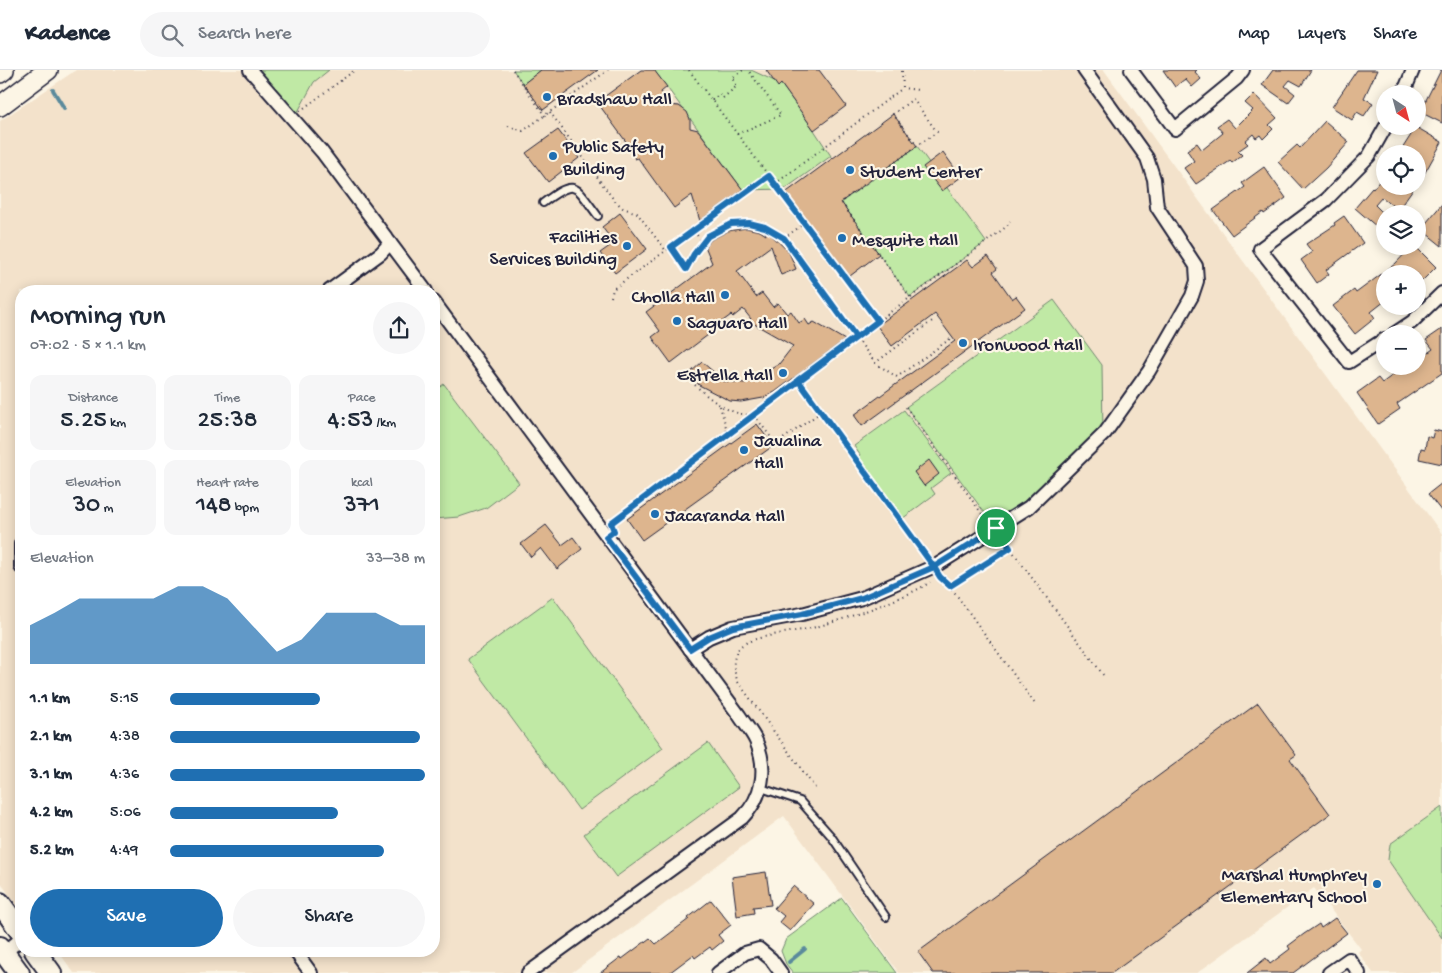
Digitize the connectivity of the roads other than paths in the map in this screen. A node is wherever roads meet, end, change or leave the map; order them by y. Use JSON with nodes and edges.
{"nodes":[{"id":1,"x":4,"y":70,"type":"edge"},
{"id":2,"x":48,"y":70,"type":"edge"},
{"id":3,"x":250,"y":70,"type":"edge"},
{"id":4,"x":1084,"y":70,"type":"edge"},
{"id":5,"x":1131,"y":70,"type":"edge"},
{"id":6,"x":1243,"y":70,"type":"edge"},
{"id":7,"x":1413,"y":70,"type":"edge"},
{"id":8,"x":0,"y":73,"type":"edge"},
{"id":9,"x":1407,"y":85,"type":"edge"},
{"id":10,"x":0,"y":106,"type":"edge"},
{"id":11,"x":1381,"y":135,"type":"edge"},
{"id":12,"x":543,"y":203,"type":"dead end"},
{"id":13,"x":598,"y":216,"type":"dead end"},
{"id":14,"x":390,"y":243,"type":"junction"},
{"id":15,"x":337,"y":285,"type":"edge"},
{"id":16,"x":422,"y":285,"type":"edge"},
{"id":17,"x":1442,"y":293,"type":"edge"},
{"id":18,"x":440,"y":310,"type":"edge"},
{"id":19,"x":1408,"y":325,"type":"edge"},
{"id":20,"x":1376,"y":345,"type":"edge"},
{"id":21,"x":690,"y":649,"type":"junction"},
{"id":22,"x":761,"y":788,"type":"junction"},
{"id":23,"x":0,"y":903,"type":"edge"},
{"id":24,"x":886,"y":917,"type":"dead end"},
{"id":25,"x":15,"y":924,"type":"edge"},
{"id":26,"x":15,"y":943,"type":"edge"},
{"id":27,"x":1,"y":952,"type":"edge"},
{"id":28,"x":40,"y":957,"type":"edge"},
{"id":29,"x":299,"y":957,"type":"edge"},
{"id":30,"x":19,"y":973,"type":"edge"},
{"id":31,"x":51,"y":973,"type":"edge"},
{"id":32,"x":311,"y":973,"type":"edge"},
{"id":33,"x":528,"y":973,"type":"edge"},
{"id":34,"x":718,"y":973,"type":"edge"},
{"id":35,"x":781,"y":973,"type":"edge"},
{"id":36,"x":1329,"y":973,"type":"edge"},
{"id":37,"x":1360,"y":973,"type":"edge"}],
"edges":[{"from":1,"to":8,"type":"main road"},
{"from":2,"to":10,"type":"main road"},
{"from":3,"to":14,"type":"street"},
{"from":4,"to":21,"type":"street"},
{"from":5,"to":6,"type":"street"},
{"from":7,"to":9,"type":"street"},
{"from":11,"to":20,"type":"street"},
{"from":12,"to":13,"type":"lane"},
{"from":14,"to":15,"type":"street"},
{"from":14,"to":16,"type":"street"},
{"from":17,"to":19,"type":"street"},
{"from":18,"to":21,"type":"street"},
{"from":21,"to":22,"type":"street"},
{"from":22,"to":24,"type":"lane"},
{"from":22,"to":33,"type":"street"},
{"from":23,"to":25,"type":"main road"},
{"from":26,"to":27,"type":"street"},
{"from":27,"to":30,"type":"main road"},
{"from":28,"to":31,"type":"main road"},
{"from":29,"to":32,"type":"street"},
{"from":34,"to":35,"type":"street"},
{"from":36,"to":37,"type":"street"}]}
